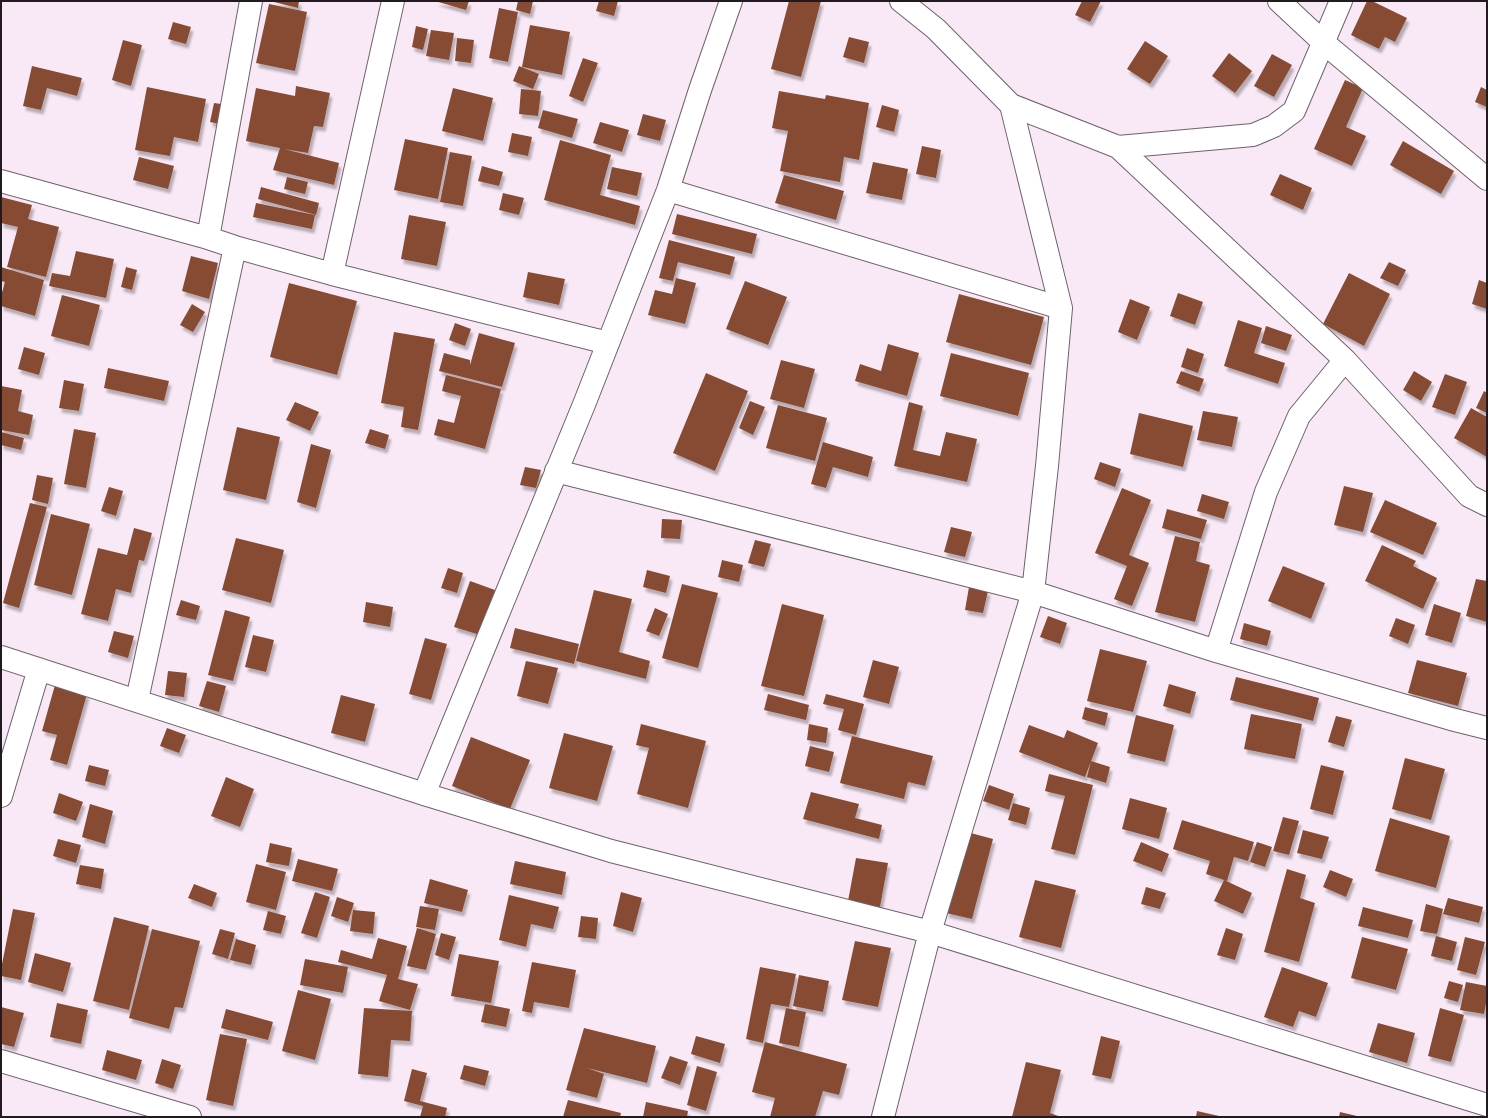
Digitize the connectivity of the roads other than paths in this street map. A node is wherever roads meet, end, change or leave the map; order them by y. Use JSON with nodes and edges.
{"nodes":[{"id":1,"x":251,"y":1,"type":"edge"},
{"id":2,"x":393,"y":1,"type":"edge"},
{"id":3,"x":731,"y":1,"type":"edge"},
{"id":4,"x":901,"y":1,"type":"edge"},
{"id":5,"x":1279,"y":1,"type":"edge"},
{"id":6,"x":1341,"y":1,"type":"edge"},
{"id":7,"x":1324,"y":43,"type":"junction"},
{"id":8,"x":1011,"y":105,"type":"junction"},
{"id":9,"x":1118,"y":147,"type":"junction"},
{"id":10,"x":1487,"y":179,"type":"edge"},
{"id":11,"x":1,"y":181,"type":"edge"},
{"id":12,"x":668,"y":190,"type":"junction"},
{"id":13,"x":208,"y":238,"type":"junction"},
{"id":14,"x":236,"y":247,"type":"junction"},
{"id":15,"x":332,"y":274,"type":"junction"},
{"id":16,"x":1061,"y":308,"type":"junction"},
{"id":17,"x":608,"y":343,"type":"junction"},
{"id":18,"x":1345,"y":360,"type":"junction"},
{"id":19,"x":556,"y":472,"type":"junction"},
{"id":20,"x":1487,"y":505,"type":"edge"},
{"id":21,"x":1033,"y":592,"type":"junction"},
{"id":22,"x":1216,"y":651,"type":"junction"},
{"id":23,"x":1,"y":657,"type":"edge"},
{"id":24,"x":39,"y":669,"type":"junction"},
{"id":25,"x":138,"y":700,"type":"junction"},
{"id":26,"x":1487,"y":728,"type":"edge"},
{"id":27,"x":424,"y":794,"type":"junction"},
{"id":28,"x":1,"y":796,"type":"edge"},
{"id":29,"x":930,"y":932,"type":"junction"},
{"id":30,"x":1,"y":1062,"type":"edge"},
{"id":31,"x":1487,"y":1105,"type":"edge"},
{"id":32,"x":190,"y":1117,"type":"edge"},
{"id":33,"x":883,"y":1117,"type":"edge"}],
"edges":[{"from":1,"to":13,"type":"street"},
{"from":2,"to":15,"type":"street"},
{"from":3,"to":12,"type":"street"},
{"from":4,"to":8,"type":"street"},
{"from":5,"to":7,"type":"street"},
{"from":6,"to":7,"type":"street"},
{"from":7,"to":9,"type":"street"},
{"from":7,"to":10,"type":"street"},
{"from":8,"to":9,"type":"street"},
{"from":8,"to":16,"type":"street"},
{"from":9,"to":18,"type":"street"},
{"from":11,"to":13,"type":"street"},
{"from":12,"to":16,"type":"street"},
{"from":12,"to":17,"type":"street"},
{"from":13,"to":14,"type":"street"},
{"from":14,"to":15,"type":"street"},
{"from":14,"to":25,"type":"street"},
{"from":15,"to":17,"type":"street"},
{"from":16,"to":21,"type":"street"},
{"from":17,"to":19,"type":"street"},
{"from":18,"to":20,"type":"street"},
{"from":18,"to":22,"type":"street"},
{"from":19,"to":21,"type":"street"},
{"from":19,"to":27,"type":"street"},
{"from":21,"to":22,"type":"street"},
{"from":21,"to":29,"type":"street"},
{"from":22,"to":26,"type":"street"},
{"from":23,"to":24,"type":"street"},
{"from":24,"to":25,"type":"street"},
{"from":24,"to":28,"type":"street"},
{"from":25,"to":27,"type":"street"},
{"from":27,"to":29,"type":"street"},
{"from":29,"to":31,"type":"street"},
{"from":29,"to":33,"type":"street"},
{"from":30,"to":32,"type":"street"}]}
